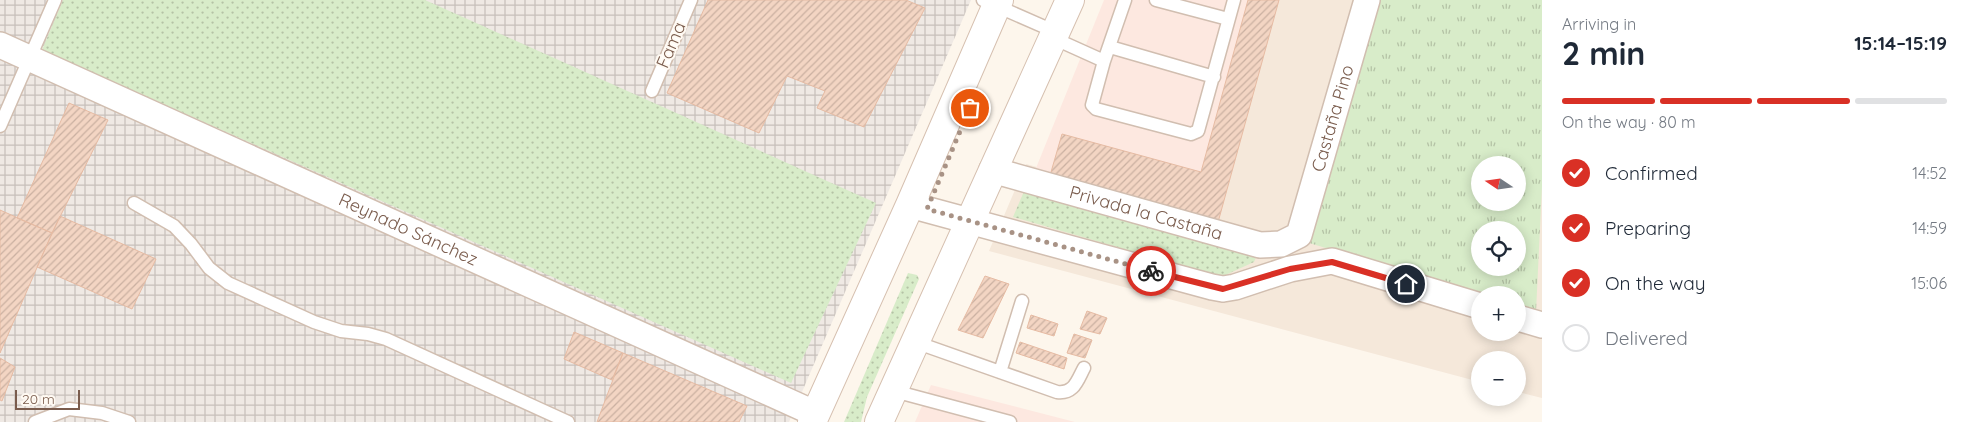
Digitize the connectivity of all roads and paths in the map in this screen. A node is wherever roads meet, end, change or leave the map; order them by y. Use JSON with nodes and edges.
{"nodes":[{"id":1,"x":55,"y":0,"type":"edge"},
{"id":2,"x":691,"y":0,"type":"edge"},
{"id":3,"x":1070,"y":0,"type":"edge"},
{"id":4,"x":1125,"y":0,"type":"edge"},
{"id":5,"x":1156,"y":0,"type":"edge"},
{"id":6,"x":1234,"y":0,"type":"edge"},
{"id":7,"x":1367,"y":0,"type":"edge"},
{"id":8,"x":993,"y":2,"type":"edge"},
{"id":9,"x":1228,"y":19,"type":"junction"},
{"id":10,"x":1054,"y":35,"type":"junction"},
{"id":11,"x":0,"y":45,"type":"edge"},
{"id":12,"x":1110,"y":47,"type":"junction"},
{"id":13,"x":30,"y":59,"type":"junction"},
{"id":14,"x":1104,"y":61,"type":"junction"},
{"id":15,"x":1214,"y":77,"type":"junction"},
{"id":16,"x":652,"y":91,"type":"dead end"},
{"id":17,"x":0,"y":126,"type":"edge"},
{"id":18,"x":992,"y":170,"type":"junction"},
{"id":19,"x":134,"y":203,"type":"dead end"},
{"id":20,"x":918,"y":207,"type":"junction"},
{"id":21,"x":961,"y":218,"type":"junction"},
{"id":22,"x":1299,"y":235,"type":"joint"},
{"id":23,"x":1022,"y":301,"type":"dead end"},
{"id":24,"x":1471,"y":303,"type":"edge"},
{"id":25,"x":1526,"y":320,"type":"edge"},
{"id":26,"x":1542,"y":325,"type":"edge"},
{"id":27,"x":915,"y":342,"type":"junction"},
{"id":28,"x":1084,"y":368,"type":"dead end"},
{"id":29,"x":1000,"y":372,"type":"junction"},
{"id":30,"x":894,"y":391,"type":"junction"},
{"id":31,"x":814,"y":418,"type":"edge"},
{"id":32,"x":35,"y":422,"type":"edge"},
{"id":33,"x":129,"y":422,"type":"edge"},
{"id":34,"x":568,"y":422,"type":"edge"},
{"id":35,"x":879,"y":422,"type":"edge"},
{"id":36,"x":1010,"y":422,"type":"edge"}],
"edges":[{"from":1,"to":13,"type":"lane"},
{"from":2,"to":16,"type":"lane","name":"Fama"},
{"from":3,"to":10,"type":"main road"},
{"from":4,"to":12,"type":"lane"},
{"from":5,"to":9,"type":"lane"},
{"from":6,"to":9,"type":"lane"},
{"from":7,"to":22,"type":"street","name":"Castaña Pino"},
{"from":8,"to":10,"type":"lane"},
{"from":8,"to":20,"type":"main road"},
{"from":9,"to":15,"type":"lane"},
{"from":10,"to":14,"type":"lane"},
{"from":10,"to":18,"type":"main road"},
{"from":11,"to":13,"type":"street","name":"Reynado Sánchez"},
{"from":12,"to":14,"type":"lane"},
{"from":12,"to":15,"type":"lane"},
{"from":13,"to":17,"type":"lane"},
{"from":13,"to":31,"type":"street","name":"Reynado Sánchez"},
{"from":14,"to":15,"type":"lane"},
{"from":18,"to":21,"type":"main road"},
{"from":18,"to":22,"type":"street","name":"Privada la Castaña"},
{"from":19,"to":34,"type":"lane"},
{"from":20,"to":21,"type":"street"},
{"from":20,"to":31,"type":"main road"},
{"from":21,"to":24,"type":"street"},
{"from":21,"to":27,"type":"main road"},
{"from":21,"to":30,"type":"main road"},
{"from":23,"to":29,"type":"lane"},
{"from":25,"to":26,"type":"street"},
{"from":27,"to":29,"type":"lane"},
{"from":27,"to":30,"type":"main road"},
{"from":28,"to":29,"type":"lane"},
{"from":30,"to":35,"type":"main road"},
{"from":30,"to":36,"type":"lane"},
{"from":32,"to":33,"type":"lane"}]}
